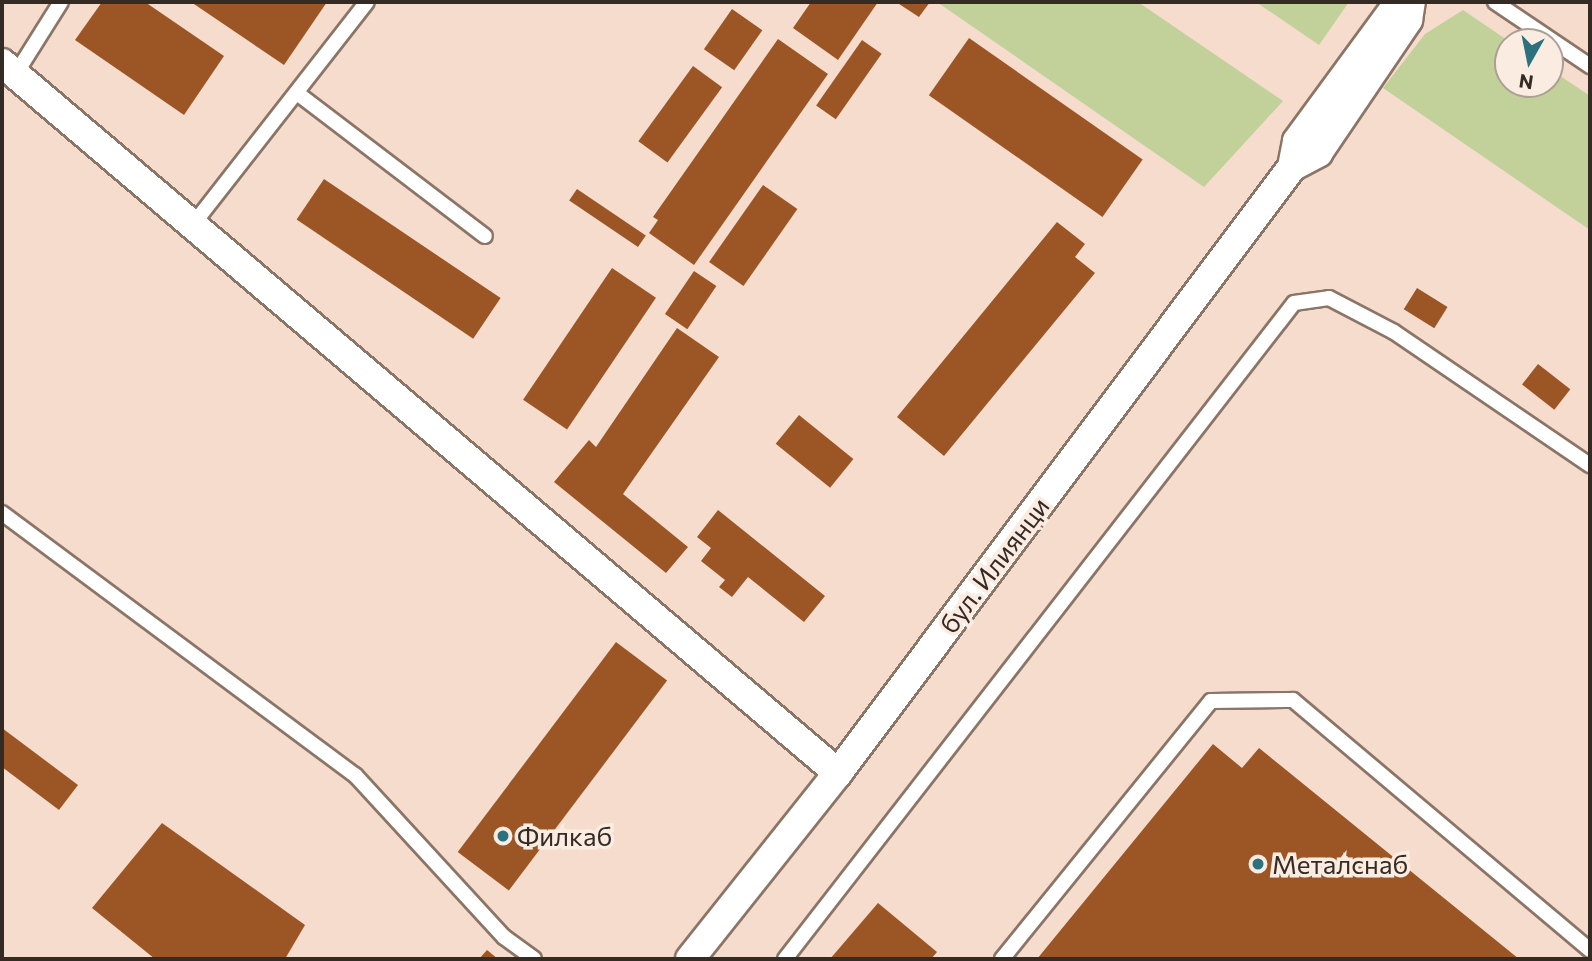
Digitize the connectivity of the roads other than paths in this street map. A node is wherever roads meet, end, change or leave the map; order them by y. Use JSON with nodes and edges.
{"nodes":[{"id":1,"x":61,"y":2,"type":"edge"},
{"id":2,"x":367,"y":2,"type":"edge"},
{"id":3,"x":1399,"y":2,"type":"edge"},
{"id":4,"x":1411,"y":2,"type":"edge"},
{"id":5,"x":1495,"y":2,"type":"edge"},
{"id":6,"x":1590,"y":66,"type":"edge"},
{"id":7,"x":8,"y":69,"type":"edge"},
{"id":8,"x":297,"y":93,"type":"junction"},
{"id":9,"x":1292,"y":167,"type":"junction"},
{"id":10,"x":195,"y":222,"type":"junction"},
{"id":11,"x":485,"y":236,"type":"dead end"},
{"id":12,"x":1590,"y":465,"type":"edge"},
{"id":13,"x":2,"y":513,"type":"edge"},
{"id":14,"x":838,"y":773,"type":"junction"},
{"id":15,"x":1590,"y":950,"type":"edge"},
{"id":16,"x":534,"y":959,"type":"edge"},
{"id":17,"x":690,"y":959,"type":"edge"},
{"id":18,"x":785,"y":959,"type":"edge"},
{"id":19,"x":1002,"y":959,"type":"edge"}],
"edges":[{"from":1,"to":7,"type":"lane"},
{"from":2,"to":8,"type":"lane"},
{"from":3,"to":9,"type":"street","name":"бул. Илиянци"},
{"from":4,"to":9,"type":"street","name":"бул. Илиянци"},
{"from":5,"to":6,"type":"lane"},
{"from":7,"to":10,"type":"street"},
{"from":8,"to":10,"type":"lane"},
{"from":8,"to":11,"type":"lane"},
{"from":9,"to":14,"type":"street","name":"бул. Илиянци"},
{"from":10,"to":14,"type":"street"},
{"from":12,"to":18,"type":"lane"},
{"from":13,"to":16,"type":"lane"},
{"from":14,"to":17,"type":"street","name":"бул. Илиянци"},
{"from":15,"to":19,"type":"lane"}]}
